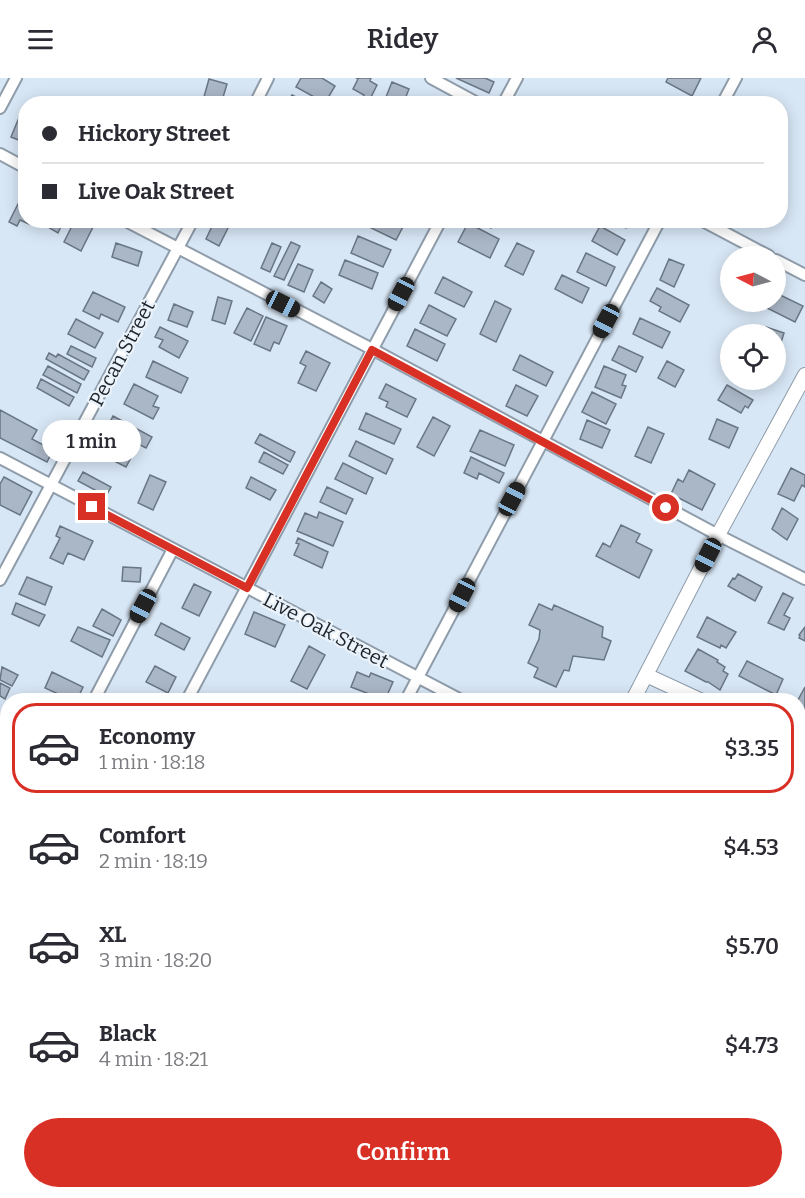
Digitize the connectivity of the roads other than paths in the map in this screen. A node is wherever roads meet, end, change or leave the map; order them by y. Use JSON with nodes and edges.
{"nodes":[{"id":1,"x":16,"y":78,"type":"edge"},
{"id":2,"x":268,"y":78,"type":"edge"},
{"id":3,"x":430,"y":78,"type":"edge"},
{"id":4,"x":517,"y":78,"type":"edge"},
{"id":5,"x":736,"y":78,"type":"edge"},
{"id":6,"x":259,"y":96,"type":"edge"},
{"id":7,"x":464,"y":96,"type":"edge"},
{"id":8,"x":507,"y":96,"type":"edge"},
{"id":9,"x":726,"y":96,"type":"edge"},
{"id":10,"x":0,"y":108,"type":"edge"},
{"id":11,"x":0,"y":154,"type":"edge"},
{"id":12,"x":18,"y":164,"type":"edge"},
{"id":13,"x":139,"y":228,"type":"edge"},
{"id":14,"x":189,"y":228,"type":"edge"},
{"id":15,"x":437,"y":228,"type":"edge"},
{"id":16,"x":656,"y":228,"type":"edge"},
{"id":17,"x":716,"y":228,"type":"edge"},
{"id":18,"x":751,"y":246,"type":"edge"},
{"id":19,"x":178,"y":249,"type":"junction"},
{"id":20,"x":786,"y":265,"type":"edge"},
{"id":21,"x":805,"y":275,"type":"edge"},
{"id":22,"x":372,"y":350,"type":"junction"},
{"id":23,"x":805,"y":375,"type":"edge"},
{"id":24,"x":542,"y":441,"type":"junction"},
{"id":25,"x":0,"y":458,"type":"edge"},
{"id":26,"x":51,"y":485,"type":"junction"},
{"id":27,"x":718,"y":535,"type":"junction"},
{"id":28,"x":173,"y":549,"type":"junction"},
{"id":29,"x":805,"y":579,"type":"edge"},
{"id":30,"x":0,"y":580,"type":"edge"},
{"id":31,"x":247,"y":588,"type":"junction"},
{"id":32,"x":646,"y":675,"type":"junction"},
{"id":33,"x":419,"y":678,"type":"junction"},
{"id":34,"x":97,"y":693,"type":"edge"},
{"id":35,"x":191,"y":693,"type":"edge"},
{"id":36,"x":410,"y":693,"type":"edge"},
{"id":37,"x":448,"y":693,"type":"edge"},
{"id":38,"x":637,"y":693,"type":"edge"},
{"id":39,"x":685,"y":693,"type":"edge"}],
"edges":[{"from":1,"to":10,"type":"street"},
{"from":2,"to":6,"type":"street"},
{"from":3,"to":7,"type":"street"},
{"from":4,"to":8,"type":"street"},
{"from":5,"to":9,"type":"street"},
{"from":11,"to":12,"type":"street"},
{"from":13,"to":19,"type":"street"},
{"from":14,"to":19,"type":"street","name":"Pecan Street"},
{"from":15,"to":22,"type":"street"},
{"from":16,"to":24,"type":"street"},
{"from":17,"to":18,"type":"street"},
{"from":19,"to":22,"type":"street"},
{"from":19,"to":26,"type":"street","name":"Pecan Street"},
{"from":20,"to":21,"type":"street"},
{"from":22,"to":24,"type":"street"},
{"from":22,"to":31,"type":"street"},
{"from":23,"to":27,"type":"main road"},
{"from":24,"to":27,"type":"street"},
{"from":24,"to":33,"type":"street"},
{"from":25,"to":26,"type":"street","name":"Live Oak Street"},
{"from":26,"to":28,"type":"street","name":"Live Oak Street"},
{"from":26,"to":30,"type":"street","name":"Pecan Street"},
{"from":27,"to":29,"type":"street"},
{"from":27,"to":32,"type":"main road"},
{"from":28,"to":31,"type":"street","name":"Live Oak Street"},
{"from":28,"to":34,"type":"street"},
{"from":31,"to":33,"type":"street","name":"Live Oak Street"},
{"from":31,"to":35,"type":"street"},
{"from":32,"to":38,"type":"main road"},
{"from":32,"to":39,"type":"main road"},
{"from":33,"to":36,"type":"street"},
{"from":33,"to":37,"type":"street","name":"Live Oak Street"}]}
